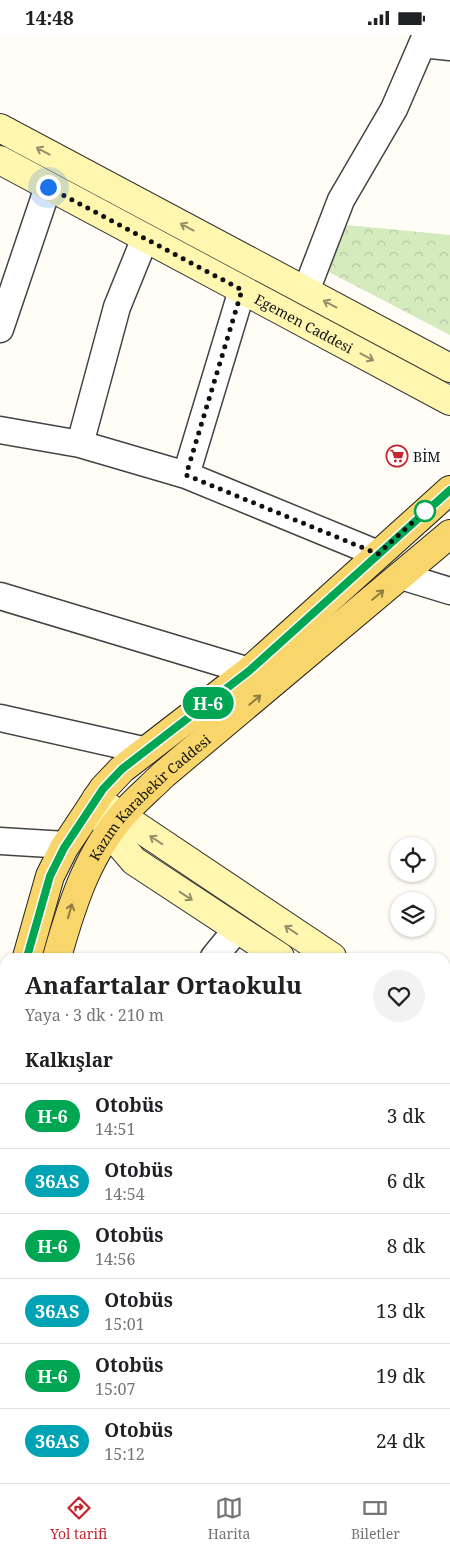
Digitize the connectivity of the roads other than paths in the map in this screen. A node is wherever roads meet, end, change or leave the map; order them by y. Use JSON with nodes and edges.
{"nodes":[{"id":1,"x":424,"y":39,"type":"edge"},
{"id":2,"x":450,"y":47,"type":"edge"},
{"id":3,"x":0,"y":128,"type":"edge"},
{"id":4,"x":0,"y":160,"type":"edge"},
{"id":5,"x":48,"y":187,"type":"junction"},
{"id":6,"x":145,"y":238,"type":"junction"},
{"id":7,"x":242,"y":290,"type":"junction"},
{"id":8,"x":306,"y":291,"type":"junction"},
{"id":9,"x":0,"y":329,"type":"edge"},
{"id":10,"x":450,"y":368,"type":"edge"},
{"id":11,"x":450,"y":401,"type":"edge"},
{"id":12,"x":0,"y":430,"type":"edge"},
{"id":13,"x":80,"y":445,"type":"junction"},
{"id":14,"x":186,"y":475,"type":"junction"},
{"id":15,"x":450,"y":490,"type":"edge"},
{"id":16,"x":450,"y":534,"type":"edge"},
{"id":17,"x":378,"y":554,"type":"junction"},
{"id":18,"x":401,"y":576,"type":"junction"},
{"id":19,"x":450,"y":591,"type":"edge"},
{"id":20,"x":0,"y":596,"type":"edge"},
{"id":21,"x":249,"y":671,"type":"junction"},
{"id":22,"x":0,"y":718,"type":"edge"},
{"id":23,"x":147,"y":751,"type":"junction"},
{"id":24,"x":96,"y":799,"type":"junction"},
{"id":25,"x":116,"y":825,"type":"junction"},
{"id":26,"x":0,"y":841,"type":"edge"},
{"id":27,"x":66,"y":845,"type":"junction"},
{"id":28,"x":237,"y":929,"type":"junction"},
{"id":29,"x":28,"y":953,"type":"edge"},
{"id":30,"x":58,"y":953,"type":"edge"},
{"id":31,"x":217,"y":953,"type":"edge"},
{"id":32,"x":274,"y":953,"type":"edge"},
{"id":33,"x":325,"y":953,"type":"edge"}],
"edges":[{"from":1,"to":2,"type":"street"},
{"from":1,"to":8,"type":"street"},
{"from":8,"to":3,"type":"street","one_way":true},
{"from":4,"to":5,"type":"street","name":"Egemen Caddesi"},
{"from":5,"to":6,"type":"street","name":"Egemen Caddesi"},
{"from":5,"to":9,"type":"street"},
{"from":6,"to":7,"type":"street","name":"Egemen Caddesi"},
{"from":6,"to":13,"type":"street"},
{"from":7,"to":11,"type":"street","name":"Egemen Caddesi","one_way":true},
{"from":7,"to":14,"type":"street"},
{"from":10,"to":8,"type":"street","one_way":true},
{"from":12,"to":13,"type":"street"},
{"from":13,"to":14,"type":"street"},
{"from":14,"to":17,"type":"street"},
{"from":15,"to":17,"type":"main road"},
{"from":16,"to":18,"type":"main road","name":"Kazım Karabekir Caddesi"},
{"from":17,"to":21,"type":"main road"},
{"from":18,"to":19,"type":"street"},
{"from":25,"to":18,"type":"main road","name":"Kazım Karabekir Caddesi","one_way":true},
{"from":20,"to":21,"type":"street"},
{"from":21,"to":23,"type":"main road"},
{"from":22,"to":23,"type":"street"},
{"from":23,"to":24,"type":"main road"},
{"from":24,"to":25,"type":"street"},
{"from":24,"to":27,"type":"main road"},
{"from":25,"to":28,"type":"street","one_way":true},
{"from":30,"to":25,"type":"main road","name":"Kazım Karabekir Caddesi","one_way":true},
{"from":33,"to":25,"type":"street","one_way":true},
{"from":26,"to":27,"type":"street"},
{"from":27,"to":29,"type":"main road"},
{"from":28,"to":31,"type":"street"},
{"from":28,"to":32,"type":"street"}]}
